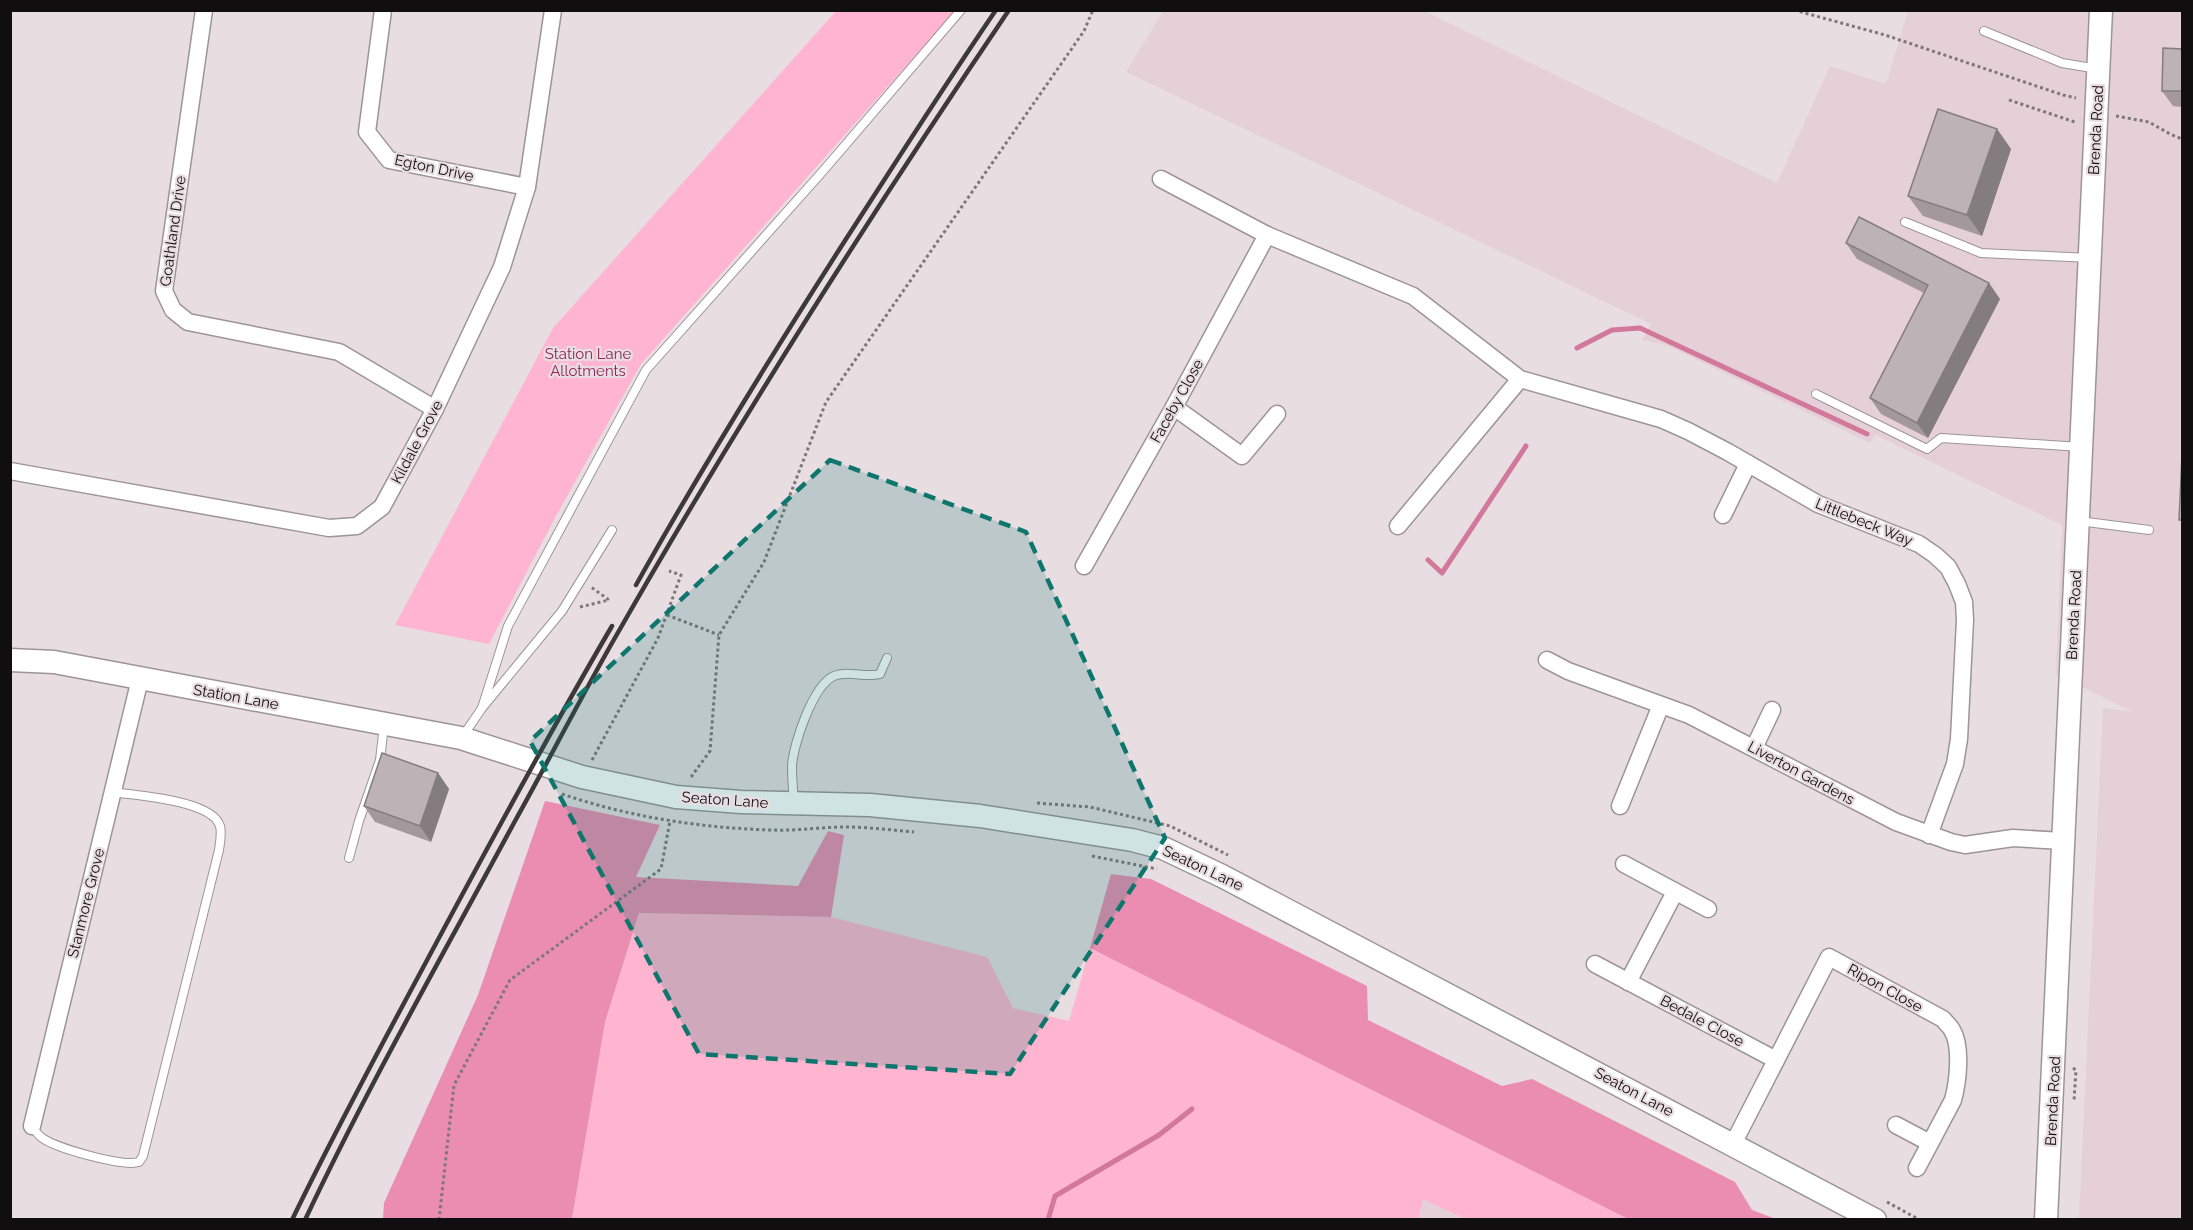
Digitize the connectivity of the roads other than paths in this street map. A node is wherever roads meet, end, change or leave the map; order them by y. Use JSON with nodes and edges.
{"nodes":[{"id":1,"x":204,"y":10,"type":"edge"},
{"id":2,"x":383,"y":10,"type":"edge"},
{"id":3,"x":553,"y":10,"type":"edge"},
{"id":4,"x":961,"y":10,"type":"edge"},
{"id":5,"x":2101,"y":10,"type":"edge"},
{"id":6,"x":1984,"y":30,"type":"dead end"},
{"id":7,"x":2099,"y":69,"type":"junction"},
{"id":8,"x":1161,"y":179,"type":"dead end"},
{"id":9,"x":527,"y":188,"type":"junction"},
{"id":10,"x":1905,"y":222,"type":"dead end"},
{"id":11,"x":1267,"y":236,"type":"junction"},
{"id":12,"x":2090,"y":258,"type":"junction"},
{"id":13,"x":1520,"y":379,"type":"junction"},
{"id":14,"x":1816,"y":394,"type":"dead end"},
{"id":15,"x":1174,"y":407,"type":"junction"},
{"id":16,"x":435,"y":409,"type":"junction"},
{"id":17,"x":1277,"y":414,"type":"dead end"},
{"id":18,"x":2082,"y":447,"type":"junction"},
{"id":19,"x":1748,"y":464,"type":"junction"},
{"id":20,"x":10,"y":471,"type":"edge"},
{"id":21,"x":1723,"y":515,"type":"dead end"},
{"id":22,"x":2078,"y":521,"type":"junction"},
{"id":23,"x":1398,"y":526,"type":"dead end"},
{"id":24,"x":612,"y":530,"type":"dead end"},
{"id":25,"x":2149,"y":530,"type":"dead end"},
{"id":26,"x":1084,"y":566,"type":"dead end"},
{"id":27,"x":887,"y":658,"type":"dead end"},
{"id":28,"x":10,"y":660,"type":"edge"},
{"id":29,"x":1547,"y":660,"type":"dead end"},
{"id":30,"x":140,"y":679,"type":"junction"},
{"id":31,"x":1661,"y":705,"type":"junction"},
{"id":32,"x":482,"y":708,"type":"junction"},
{"id":33,"x":1772,"y":710,"type":"dead end"},
{"id":34,"x":384,"y":724,"type":"junction"},
{"id":35,"x":461,"y":738,"type":"junction"},
{"id":36,"x":1754,"y":748,"type":"junction"},
{"id":37,"x":113,"y":792,"type":"junction"},
{"id":38,"x":794,"y":804,"type":"junction"},
{"id":39,"x":1620,"y":806,"type":"dead end"},
{"id":40,"x":1929,"y":835,"type":"junction"},
{"id":41,"x":2063,"y":841,"type":"junction"},
{"id":42,"x":349,"y":858,"type":"dead end"},
{"id":43,"x":1624,"y":864,"type":"dead end"},
{"id":44,"x":1676,"y":892,"type":"junction"},
{"id":45,"x":1708,"y":909,"type":"dead end"},
{"id":46,"x":1595,"y":964,"type":"dead end"},
{"id":47,"x":1628,"y":982,"type":"junction"},
{"id":48,"x":1776,"y":1059,"type":"junction"},
{"id":49,"x":1896,"y":1125,"type":"dead end"},
{"id":50,"x":32,"y":1126,"type":"joint"},
{"id":51,"x":1930,"y":1143,"type":"junction"},
{"id":52,"x":1733,"y":1144,"type":"junction"},
{"id":53,"x":1917,"y":1168,"type":"dead end"},
{"id":54,"x":1875,"y":1220,"type":"edge"},
{"id":55,"x":2046,"y":1220,"type":"edge"}],
"edges":[{"from":1,"to":16,"type":"street","name":"Goathland Drive"},
{"from":2,"to":9,"type":"street","name":"Egton Drive"},
{"from":3,"to":9,"type":"street","name":"Kildale Grove"},
{"from":4,"to":32,"type":"lane"},
{"from":5,"to":7,"type":"main road","name":"Brenda Road"},
{"from":6,"to":7,"type":"lane"},
{"from":7,"to":12,"type":"main road","name":"Brenda Road"},
{"from":8,"to":11,"type":"street"},
{"from":9,"to":16,"type":"street","name":"Kildale Grove"},
{"from":10,"to":12,"type":"lane"},
{"from":11,"to":13,"type":"street"},
{"from":11,"to":15,"type":"street","name":"Faceby Close"},
{"from":12,"to":18,"type":"main road","name":"Brenda Road"},
{"from":13,"to":19,"type":"street","name":"Littlebeck Way"},
{"from":13,"to":23,"type":"street"},
{"from":14,"to":18,"type":"lane"},
{"from":15,"to":17,"type":"street"},
{"from":15,"to":26,"type":"street","name":"Faceby Close"},
{"from":16,"to":20,"type":"street","name":"Kildale Grove"},
{"from":18,"to":22,"type":"main road","name":"Brenda Road"},
{"from":19,"to":21,"type":"street"},
{"from":19,"to":40,"type":"street","name":"Littlebeck Way"},
{"from":22,"to":25,"type":"lane"},
{"from":22,"to":41,"type":"main road","name":"Brenda Road"},
{"from":24,"to":32,"type":"lane"},
{"from":27,"to":38,"type":"lane"},
{"from":28,"to":30,"type":"main road","name":"Station Lane"},
{"from":29,"to":31,"type":"street","name":"Liverton Gardens"},
{"from":30,"to":34,"type":"main road","name":"Station Lane"},
{"from":30,"to":37,"type":"street","name":"Stanmore Grove"},
{"from":31,"to":36,"type":"street","name":"Liverton Gardens"},
{"from":31,"to":39,"type":"street"},
{"from":32,"to":35,"type":"lane"},
{"from":33,"to":36,"type":"street"},
{"from":34,"to":35,"type":"main road","name":"Station Lane"},
{"from":34,"to":42,"type":"lane"},
{"from":35,"to":38,"type":"main road","name":"Seaton Lane"},
{"from":36,"to":40,"type":"street","name":"Liverton Gardens"},
{"from":37,"to":50,"type":"street","name":"Stanmore Grove"},
{"from":37,"to":50,"type":"lane"},
{"from":38,"to":52,"type":"main road","name":"Seaton Lane"},
{"from":40,"to":41,"type":"street","name":"Liverton Gardens"},
{"from":41,"to":55,"type":"main road","name":"Brenda Road"},
{"from":43,"to":44,"type":"street"},
{"from":44,"to":45,"type":"street"},
{"from":44,"to":47,"type":"street"},
{"from":46,"to":47,"type":"street","name":"Bedale Close"},
{"from":47,"to":48,"type":"street","name":"Bedale Close"},
{"from":48,"to":51,"type":"street","name":"Ripon Close"},
{"from":48,"to":52,"type":"street","name":"Ripon Close"},
{"from":49,"to":51,"type":"street"},
{"from":51,"to":53,"type":"street","name":"Ripon Close"},
{"from":52,"to":54,"type":"main road","name":"Seaton Lane"}]}
